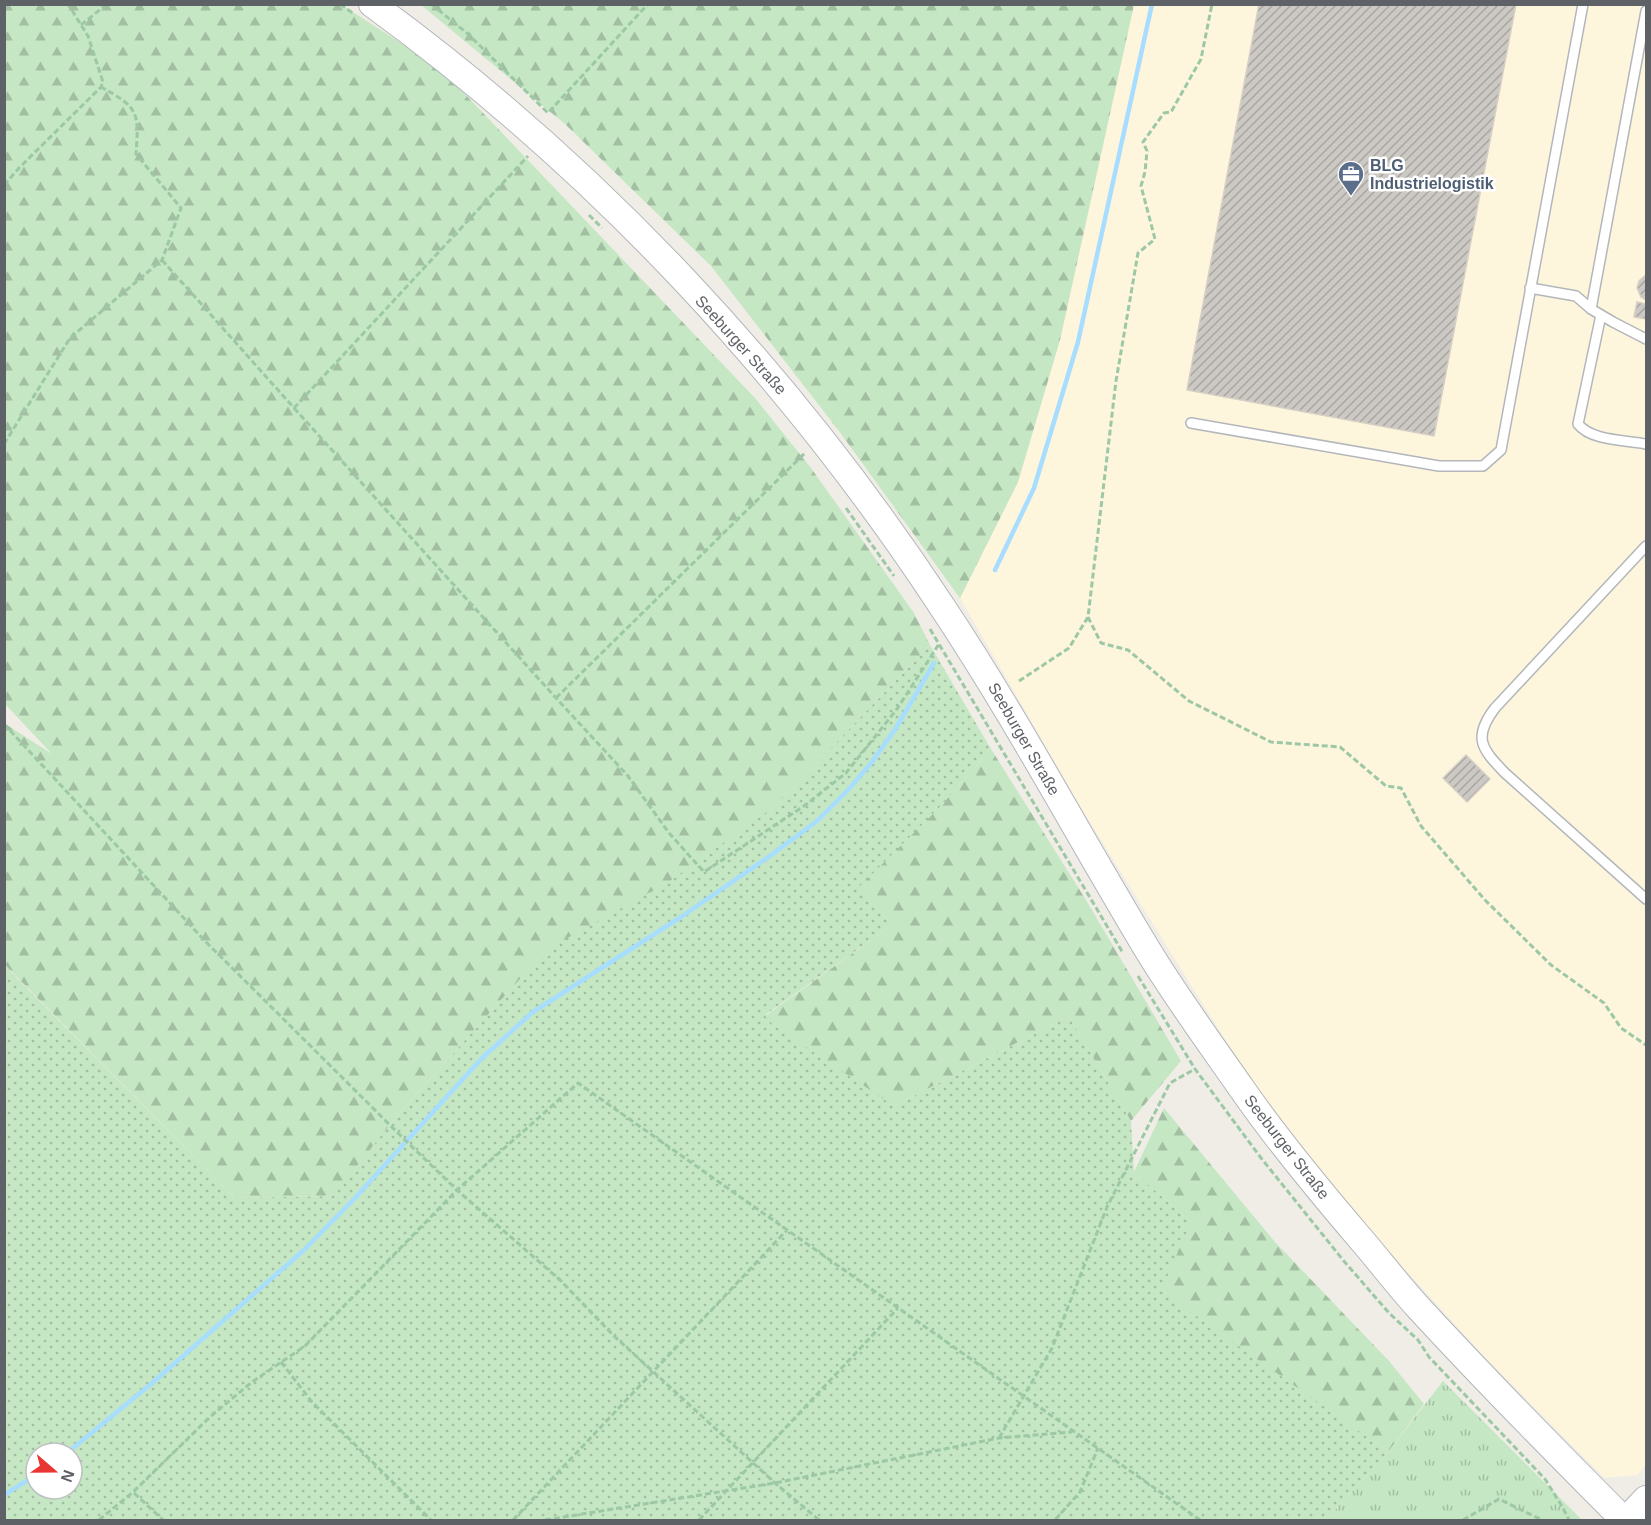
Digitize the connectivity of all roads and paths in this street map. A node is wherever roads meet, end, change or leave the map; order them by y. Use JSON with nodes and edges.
{"nodes":[{"id":1,"x":68,"y":4,"type":"edge"},
{"id":2,"x":107,"y":4,"type":"edge"},
{"id":3,"x":340,"y":4,"type":"edge"},
{"id":4,"x":431,"y":4,"type":"edge"},
{"id":5,"x":648,"y":4,"type":"edge"},
{"id":6,"x":1212,"y":4,"type":"edge"},
{"id":7,"x":1583,"y":4,"type":"edge"},
{"id":8,"x":365,"y":11,"type":"edge"},
{"id":9,"x":1647,"y":11,"type":"edge"},
{"id":10,"x":81,"y":25,"type":"junction"},
{"id":11,"x":101,"y":87,"type":"junction"},
{"id":12,"x":536,"y":164,"type":"dead end"},
{"id":13,"x":4,"y":185,"type":"edge"},
{"id":14,"x":584,"y":210,"type":"dead end"},
{"id":15,"x":608,"y":234,"type":"dead end"},
{"id":16,"x":162,"y":260,"type":"junction"},
{"id":17,"x":1530,"y":288,"type":"junction"},
{"id":18,"x":1591,"y":309,"type":"junction"},
{"id":19,"x":1601,"y":315,"type":"junction"},
{"id":20,"x":1647,"y":339,"type":"edge"},
{"id":21,"x":294,"y":408,"type":"junction"},
{"id":22,"x":1191,"y":423,"type":"dead end"},
{"id":23,"x":4,"y":444,"type":"edge"},
{"id":24,"x":1647,"y":444,"type":"edge"},
{"id":25,"x":799,"y":445,"type":"dead end"},
{"id":26,"x":805,"y":453,"type":"junction"},
{"id":27,"x":812,"y":461,"type":"dead end"},
{"id":28,"x":840,"y":500,"type":"dead end"},
{"id":29,"x":1647,"y":546,"type":"edge"},
{"id":30,"x":895,"y":577,"type":"dead end"},
{"id":31,"x":1088,"y":616,"type":"junction"},
{"id":32,"x":928,"y":625,"type":"dead end"},
{"id":33,"x":939,"y":643,"type":"junction"},
{"id":34,"x":1019,"y":681,"type":"dead end"},
{"id":35,"x":556,"y":698,"type":"junction"},
{"id":36,"x":4,"y":724,"type":"edge"},
{"id":37,"x":1647,"y":900,"type":"edge"},
{"id":38,"x":1124,"y":953,"type":"dead end"},
{"id":39,"x":1136,"y":973,"type":"dead end"},
{"id":40,"x":1647,"y":1045,"type":"edge"},
{"id":41,"x":457,"y":1190,"type":"junction"},
{"id":42,"x":788,"y":1230,"type":"junction"},
{"id":43,"x":898,"y":1308,"type":"junction"},
{"id":44,"x":281,"y":1362,"type":"junction"},
{"id":45,"x":654,"y":1372,"type":"junction"},
{"id":46,"x":1023,"y":1396,"type":"junction"},
{"id":47,"x":1074,"y":1432,"type":"junction"},
{"id":48,"x":999,"y":1438,"type":"junction"},
{"id":49,"x":1098,"y":1448,"type":"junction"},
{"id":50,"x":754,"y":1462,"type":"junction"},
{"id":51,"x":775,"y":1483,"type":"junction"},
{"id":52,"x":727,"y":1491,"type":"junction"},
{"id":53,"x":133,"y":1492,"type":"junction"},
{"id":54,"x":1647,"y":1499,"type":"edge"},
{"id":55,"x":99,"y":1521,"type":"edge"},
{"id":56,"x":163,"y":1521,"type":"edge"},
{"id":57,"x":431,"y":1521,"type":"edge"},
{"id":58,"x":513,"y":1521,"type":"edge"},
{"id":59,"x":545,"y":1521,"type":"edge"},
{"id":60,"x":699,"y":1521,"type":"edge"},
{"id":61,"x":819,"y":1521,"type":"edge"},
{"id":62,"x":1055,"y":1521,"type":"edge"},
{"id":63,"x":1200,"y":1521,"type":"edge"},
{"id":64,"x":1463,"y":1521,"type":"edge"},
{"id":65,"x":1542,"y":1521,"type":"edge"},
{"id":66,"x":1625,"y":1521,"type":"edge"}],
"edges":[{"from":1,"to":10,"type":"path"},
{"from":2,"to":10,"type":"path"},
{"from":3,"to":8,"type":"path"},
{"from":4,"to":5,"type":"path"},
{"from":6,"to":31,"type":"path"},
{"from":7,"to":17,"type":"lane"},
{"from":8,"to":66,"type":"main road","name":"Seeburger Straße"},
{"from":9,"to":18,"type":"lane"},
{"from":10,"to":11,"type":"path"},
{"from":11,"to":13,"type":"path"},
{"from":11,"to":16,"type":"path"},
{"from":12,"to":21,"type":"path"},
{"from":14,"to":15,"type":"path"},
{"from":16,"to":21,"type":"path"},
{"from":16,"to":23,"type":"path"},
{"from":17,"to":18,"type":"lane"},
{"from":17,"to":22,"type":"lane"},
{"from":18,"to":19,"type":"lane"},
{"from":19,"to":20,"type":"lane"},
{"from":19,"to":24,"type":"lane"},
{"from":21,"to":35,"type":"path"},
{"from":25,"to":26,"type":"path"},
{"from":26,"to":27,"type":"path"},
{"from":26,"to":35,"type":"path"},
{"from":28,"to":30,"type":"path"},
{"from":29,"to":37,"type":"lane"},
{"from":31,"to":34,"type":"path"},
{"from":31,"to":40,"type":"path"},
{"from":32,"to":33,"type":"path"},
{"from":33,"to":35,"type":"path"},
{"from":33,"to":38,"type":"path"},
{"from":36,"to":41,"type":"path"},
{"from":39,"to":46,"type":"path"},
{"from":41,"to":42,"type":"path"},
{"from":41,"to":44,"type":"path"},
{"from":41,"to":45,"type":"path"},
{"from":42,"to":43,"type":"path"},
{"from":42,"to":45,"type":"path"},
{"from":43,"to":46,"type":"path"},
{"from":43,"to":50,"type":"path"},
{"from":44,"to":53,"type":"path"},
{"from":44,"to":57,"type":"path"},
{"from":45,"to":50,"type":"path"},
{"from":45,"to":58,"type":"path"},
{"from":46,"to":47,"type":"path"},
{"from":46,"to":48,"type":"path"},
{"from":47,"to":48,"type":"path"},
{"from":47,"to":49,"type":"path"},
{"from":48,"to":51,"type":"path"},
{"from":49,"to":62,"type":"path"},
{"from":49,"to":63,"type":"path"},
{"from":50,"to":51,"type":"path"},
{"from":50,"to":52,"type":"path"},
{"from":51,"to":52,"type":"path"},
{"from":51,"to":61,"type":"path"},
{"from":52,"to":59,"type":"path"},
{"from":52,"to":60,"type":"path"},
{"from":53,"to":55,"type":"path"},
{"from":53,"to":56,"type":"path"},
{"from":54,"to":66,"type":"main road"},
{"from":64,"to":65,"type":"path"}]}
